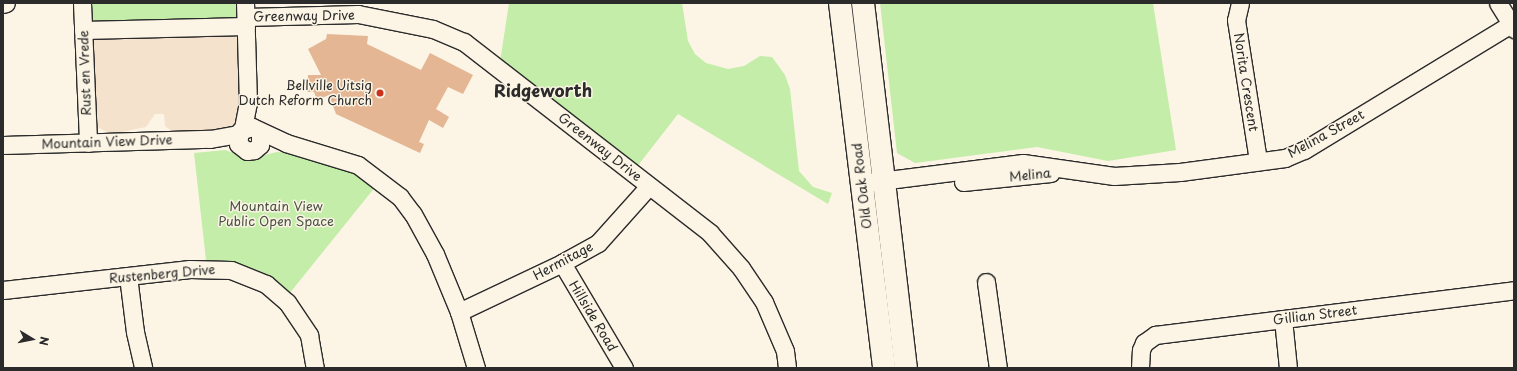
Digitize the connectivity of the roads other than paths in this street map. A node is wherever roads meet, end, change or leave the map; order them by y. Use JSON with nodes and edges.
{"nodes":[{"id":1,"x":82,"y":3,"type":"edge"},
{"id":2,"x":840,"y":3,"type":"edge"},
{"id":3,"x":863,"y":3,"type":"edge"},
{"id":4,"x":1240,"y":3,"type":"edge"},
{"id":5,"x":1498,"y":3,"type":"edge"},
{"id":6,"x":245,"y":15,"type":"edge"},
{"id":7,"x":1512,"y":26,"type":"edge"},
{"id":8,"x":83,"y":30,"type":"junction"},
{"id":9,"x":249,"y":136,"type":"junction"},
{"id":10,"x":88,"y":143,"type":"junction"},
{"id":11,"x":3,"y":145,"type":"edge"},
{"id":12,"x":1258,"y":161,"type":"junction"},
{"id":13,"x":1065,"y":171,"type":"joint"},
{"id":14,"x":650,"y":186,"type":"junction"},
{"id":15,"x":885,"y":186,"type":"junction"},
{"id":16,"x":862,"y":189,"type":"junction"},
{"id":17,"x":562,"y":263,"type":"junction"},
{"id":18,"x":128,"y":276,"type":"junction"},
{"id":19,"x":986,"y":282,"type":"dead end"},
{"id":20,"x":3,"y":290,"type":"edge"},
{"id":21,"x":1514,"y":290,"type":"edge"},
{"id":22,"x":459,"y":312,"type":"junction"},
{"id":23,"x":1283,"y":319,"type":"junction"},
{"id":24,"x":143,"y":368,"type":"edge"},
{"id":25,"x":315,"y":368,"type":"edge"},
{"id":26,"x":476,"y":368,"type":"edge"},
{"id":27,"x":624,"y":368,"type":"edge"},
{"id":28,"x":787,"y":368,"type":"edge"},
{"id":29,"x":884,"y":368,"type":"edge"},
{"id":30,"x":906,"y":368,"type":"edge"},
{"id":31,"x":998,"y":368,"type":"edge"},
{"id":32,"x":1140,"y":368,"type":"edge"},
{"id":33,"x":1288,"y":368,"type":"edge"}],
"edges":[{"from":1,"to":8,"type":"street","name":"Rust en Vrede"},
{"from":2,"to":16,"type":"main road","name":"Old Oak Road"},
{"from":3,"to":15,"type":"main road","name":"Old Oak Road"},
{"from":4,"to":12,"type":"street","name":"Norita Crescent"},
{"from":5,"to":7,"type":"street"},
{"from":6,"to":8,"type":"street","name":"Greenway Drive"},
{"from":6,"to":9,"type":"street"},
{"from":6,"to":14,"type":"street","name":"Greenway Drive"},
{"from":7,"to":12,"type":"street","name":"Melina Street"},
{"from":8,"to":10,"type":"street","name":"Rust en Vrede"},
{"from":9,"to":10,"type":"street","name":"Mountain View Drive"},
{"from":9,"to":22,"type":"street","name":"Mountain View Drive"},
{"from":10,"to":11,"type":"street","name":"Mountain View Drive"},
{"from":12,"to":13,"type":"street","name":"Melina Street"},
{"from":13,"to":15,"type":"street","name":"Melina"},
{"from":14,"to":17,"type":"street","name":"Hermitage"},
{"from":14,"to":28,"type":"street","name":"Greenway Drive"},
{"from":15,"to":16,"type":"street","name":"Melina"},
{"from":15,"to":30,"type":"main road","name":"Old Oak Road"},
{"from":16,"to":29,"type":"main road","name":"Old Oak Road"},
{"from":17,"to":22,"type":"street","name":"Hermitage"},
{"from":17,"to":27,"type":"street","name":"Hillside Road"},
{"from":18,"to":20,"type":"street","name":"Rustenberg Drive"},
{"from":18,"to":24,"type":"street"},
{"from":18,"to":25,"type":"street","name":"Rustenberg Drive"},
{"from":19,"to":31,"type":"street"},
{"from":21,"to":23,"type":"street","name":"Gillian Street"},
{"from":22,"to":26,"type":"street","name":"Mountain View Drive"},
{"from":23,"to":32,"type":"street","name":"Gillian Street"},
{"from":23,"to":33,"type":"street"}]}
